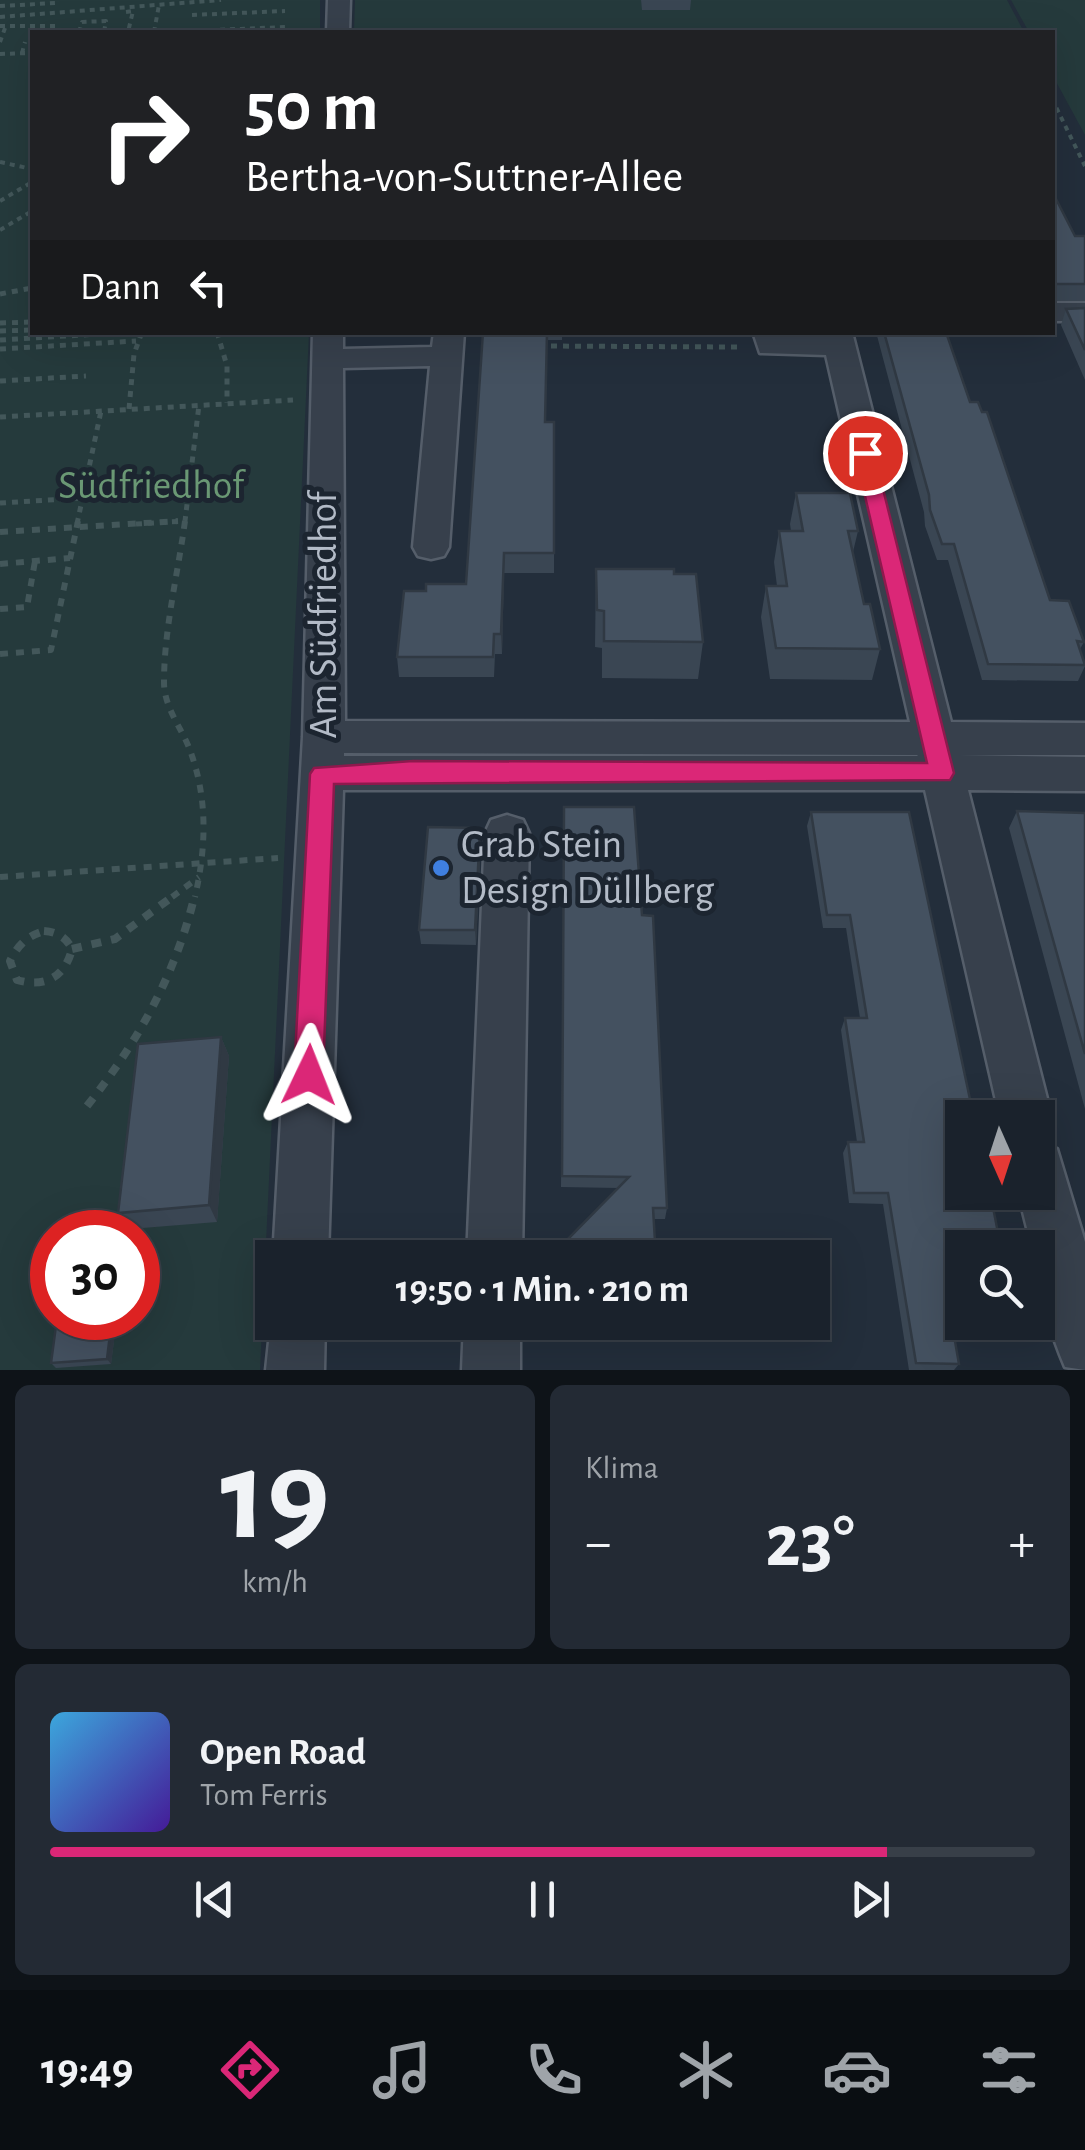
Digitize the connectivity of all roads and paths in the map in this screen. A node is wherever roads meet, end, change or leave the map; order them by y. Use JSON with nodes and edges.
{"nodes":[{"id":1,"x":220,"y":0,"type":"edge"},
{"id":2,"x":339,"y":0,"type":"edge"},
{"id":3,"x":194,"y":1,"type":"edge"},
{"id":4,"x":56,"y":3,"type":"dead end"},
{"id":5,"x":159,"y":5,"type":"junction"},
{"id":6,"x":0,"y":6,"type":"edge"},
{"id":7,"x":285,"y":11,"type":"dead end"},
{"id":8,"x":192,"y":15,"type":"junction"},
{"id":9,"x":1,"y":23,"type":"edge"},
{"id":10,"x":285,"y":27,"type":"dead end"},
{"id":11,"x":55,"y":30,"type":"edge"},
{"id":12,"x":80,"y":30,"type":"edge"},
{"id":13,"x":104,"y":30,"type":"edge"},
{"id":14,"x":128,"y":30,"type":"edge"},
{"id":15,"x":154,"y":30,"type":"edge"},
{"id":16,"x":190,"y":30,"type":"edge"},
{"id":17,"x":228,"y":30,"type":"edge"},
{"id":18,"x":338,"y":30,"type":"edge"},
{"id":19,"x":0,"y":42,"type":"edge"},
{"id":20,"x":25,"y":42,"type":"dead end"},
{"id":21,"x":30,"y":53,"type":"edge"},
{"id":22,"x":0,"y":54,"type":"edge"},
{"id":23,"x":22,"y":54,"type":"junction"},
{"id":24,"x":1055,"y":106,"type":"edge"},
{"id":25,"x":0,"y":162,"type":"edge"},
{"id":26,"x":1085,"y":166,"type":"edge"},
{"id":27,"x":30,"y":169,"type":"edge"},
{"id":28,"x":30,"y":183,"type":"edge"},
{"id":29,"x":0,"y":201,"type":"edge"},
{"id":30,"x":30,"y":211,"type":"edge"},
{"id":31,"x":0,"y":230,"type":"edge"},
{"id":32,"x":30,"y":288,"type":"edge"},
{"id":33,"x":0,"y":294,"type":"edge"},
{"id":34,"x":1055,"y":312,"type":"edge"},
{"id":35,"x":1085,"y":312,"type":"edge"},
{"id":36,"x":30,"y":322,"type":"edge"},
{"id":37,"x":0,"y":323,"type":"edge"},
{"id":38,"x":30,"y":330,"type":"edge"},
{"id":39,"x":0,"y":332,"type":"edge"},
{"id":40,"x":82,"y":335,"type":"edge"},
{"id":41,"x":140,"y":335,"type":"edge"},
{"id":42,"x":220,"y":335,"type":"edge"},
{"id":43,"x":770,"y":339,"type":"edge"},
{"id":44,"x":838,"y":339,"type":"edge"},
{"id":45,"x":0,"y":340,"type":"edge"},
{"id":46,"x":136,"y":341,"type":"junction"},
{"id":47,"x":448,"y":344,"type":"edge"},
{"id":48,"x":327,"y":346,"type":"edge"},
{"id":49,"x":520,"y":346,"type":"edge"},
{"id":50,"x":0,"y":349,"type":"edge"},
{"id":51,"x":86,"y":376,"type":"dead end"},
{"id":52,"x":0,"y":381,"type":"edge"},
{"id":53,"x":325,"y":398,"type":"junction"},
{"id":54,"x":227,"y":404,"type":"junction"},
{"id":55,"x":199,"y":405,"type":"junction"},
{"id":56,"x":129,"y":409,"type":"junction"},
{"id":57,"x":100,"y":411,"type":"junction"},
{"id":58,"x":0,"y":416,"type":"edge"},
{"id":59,"x":82,"y":498,"type":"junction"},
{"id":60,"x":0,"y":503,"type":"edge"},
{"id":61,"x":185,"y":520,"type":"junction"},
{"id":62,"x":76,"y":527,"type":"junction"},
{"id":63,"x":0,"y":532,"type":"edge"},
{"id":64,"x":431,"y":547,"type":"dead end"},
{"id":65,"x":70,"y":558,"type":"junction"},
{"id":66,"x":36,"y":561,"type":"junction"},
{"id":67,"x":0,"y":564,"type":"edge"},
{"id":68,"x":0,"y":609,"type":"edge"},
{"id":69,"x":0,"y":654,"type":"edge"},
{"id":70,"x":1085,"y":739,"type":"edge"},
{"id":71,"x":323,"y":756,"type":"junction"},
{"id":72,"x":937,"y":756,"type":"junction"},
{"id":73,"x":1085,"y":774,"type":"edge"},
{"id":74,"x":508,"y":833,"type":"dead end"},
{"id":75,"x":319,"y":855,"type":"junction"},
{"id":76,"x":203,"y":862,"type":"junction"},
{"id":77,"x":200,"y":876,"type":"junction"},
{"id":78,"x":0,"y":877,"type":"edge"},
{"id":79,"x":72,"y":948,"type":"junction"},
{"id":80,"x":1022,"y":1100,"type":"edge"},
{"id":81,"x":87,"y":1106,"type":"dead end"},
{"id":82,"x":1055,"y":1209,"type":"edge"},
{"id":83,"x":301,"y":1240,"type":"edge"},
{"id":84,"x":495,"y":1240,"type":"edge"},
{"id":85,"x":1074,"y":1256,"type":"edge"},
{"id":86,"x":296,"y":1340,"type":"edge"},
{"id":87,"x":491,"y":1340,"type":"edge"},
{"id":88,"x":1085,"y":1347,"type":"edge"},
{"id":89,"x":295,"y":1370,"type":"edge"},
{"id":90,"x":490,"y":1370,"type":"edge"}],
"edges":[{"from":1,"to":3,"type":"path"},
{"from":2,"to":18,"type":"street"},
{"from":3,"to":5,"type":"path"},
{"from":3,"to":8,"type":"path"},
{"from":4,"to":6,"type":"path"},
{"from":5,"to":9,"type":"path"},
{"from":5,"to":15,"type":"path"},
{"from":7,"to":8,"type":"path"},
{"from":8,"to":16,"type":"path"},
{"from":9,"to":11,"type":"path"},
{"from":9,"to":14,"type":"path"},
{"from":9,"to":19,"type":"path"},
{"from":10,"to":17,"type":"path"},
{"from":12,"to":13,"type":"path"},
{"from":20,"to":23,"type":"path"},
{"from":21,"to":23,"type":"path"},
{"from":22,"to":23,"type":"path"},
{"from":24,"to":26,"type":"path"},
{"from":25,"to":27,"type":"path"},
{"from":28,"to":29,"type":"path"},
{"from":30,"to":31,"type":"path"},
{"from":32,"to":33,"type":"path"},
{"from":34,"to":35,"type":"street"},
{"from":36,"to":37,"type":"path"},
{"from":38,"to":39,"type":"path"},
{"from":40,"to":45,"type":"path"},
{"from":41,"to":46,"type":"path"},
{"from":42,"to":54,"type":"path"},
{"from":43,"to":44,"type":"street"},
{"from":43,"to":49,"type":"path"},
{"from":44,"to":72,"type":"street"},
{"from":46,"to":50,"type":"path"},
{"from":46,"to":56,"type":"path"},
{"from":47,"to":48,"type":"street"},
{"from":47,"to":64,"type":"street"},
{"from":48,"to":53,"type":"street","name":"Am Südfriedhof"},
{"from":51,"to":52,"type":"path"},
{"from":53,"to":54,"type":"path"},
{"from":53,"to":71,"type":"street","name":"Am Südfriedhof"},
{"from":54,"to":55,"type":"path"},
{"from":55,"to":56,"type":"path"},
{"from":55,"to":61,"type":"path"},
{"from":56,"to":57,"type":"path"},
{"from":57,"to":58,"type":"path"},
{"from":57,"to":59,"type":"path"},
{"from":59,"to":60,"type":"path"},
{"from":59,"to":62,"type":"path"},
{"from":61,"to":62,"type":"path"},
{"from":61,"to":76,"type":"path"},
{"from":62,"to":63,"type":"path"},
{"from":62,"to":65,"type":"path"},
{"from":65,"to":66,"type":"path"},
{"from":65,"to":69,"type":"path"},
{"from":66,"to":67,"type":"path"},
{"from":66,"to":68,"type":"path"},
{"from":70,"to":72,"type":"street"},
{"from":71,"to":72,"type":"street"},
{"from":71,"to":75,"type":"street","name":"Am Südfriedhof"},
{"from":72,"to":73,"type":"street"},
{"from":72,"to":80,"type":"street"},
{"from":74,"to":84,"type":"street"},
{"from":75,"to":76,"type":"path"},
{"from":75,"to":83,"type":"street","name":"Am Südfriedhof"},
{"from":76,"to":77,"type":"path"},
{"from":76,"to":78,"type":"path"},
{"from":77,"to":79,"type":"path"},
{"from":77,"to":81,"type":"path"},
{"from":79,"to":79,"type":"path"},
{"from":82,"to":85,"type":"street"},
{"from":85,"to":88,"type":"street"},
{"from":86,"to":89,"type":"street"},
{"from":87,"to":90,"type":"street"}]}
